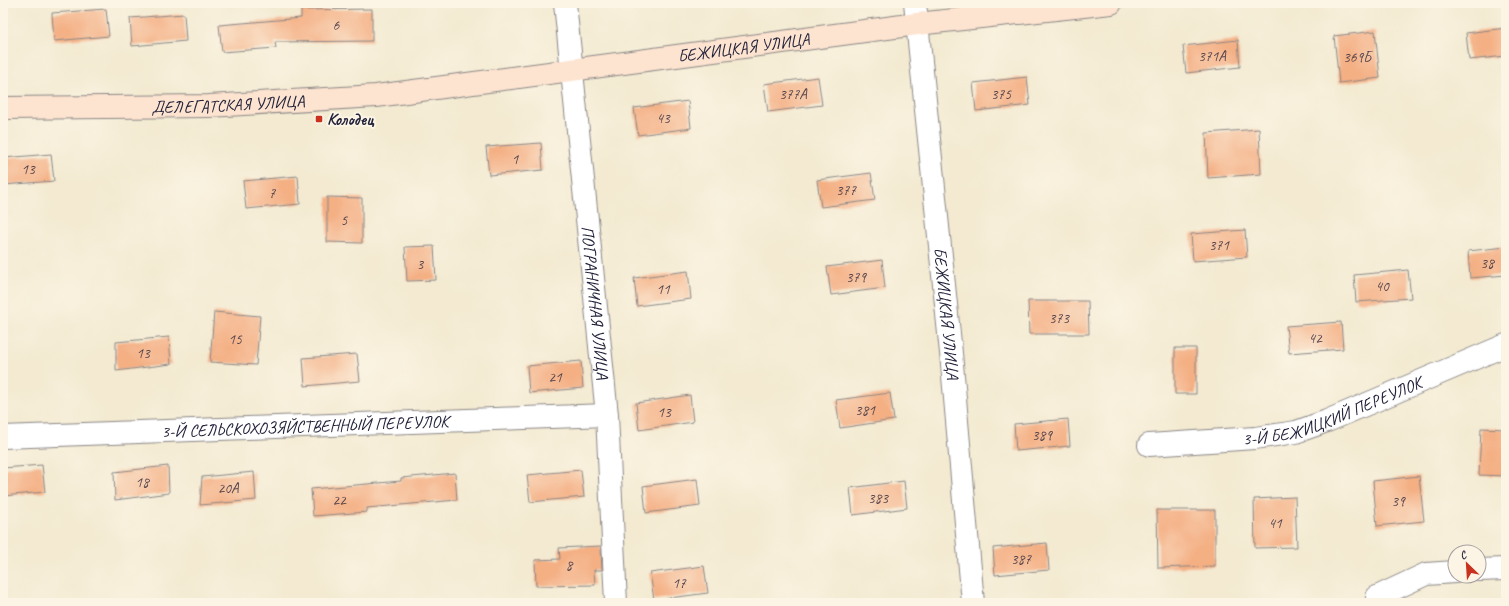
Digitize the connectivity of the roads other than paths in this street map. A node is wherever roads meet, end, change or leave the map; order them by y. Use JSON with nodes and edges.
{"nodes":[{"id":1,"x":565,"y":3,"type":"edge"},
{"id":2,"x":915,"y":3,"type":"edge"},
{"id":3,"x":1111,"y":3,"type":"edge"},
{"id":4,"x":917,"y":24,"type":"junction"},
{"id":5,"x":571,"y":71,"type":"junction"},
{"id":6,"x":3,"y":108,"type":"edge"},
{"id":7,"x":1506,"y":345,"type":"edge"},
{"id":8,"x":607,"y":415,"type":"junction"},
{"id":9,"x":3,"y":437,"type":"edge"},
{"id":10,"x":1149,"y":445,"type":"dead end"},
{"id":11,"x":1506,"y":569,"type":"edge"},
{"id":12,"x":1487,"y":570,"type":"edge"},
{"id":13,"x":1447,"y":573,"type":"edge"},
{"id":14,"x":1377,"y":597,"type":"dead end"},
{"id":15,"x":616,"y":603,"type":"edge"},
{"id":16,"x":973,"y":603,"type":"edge"}],
"edges":[{"from":1,"to":5,"type":"street","name":"ПОГРАНИЧНАЯ УЛИЦА"},
{"from":2,"to":4,"type":"street"},
{"from":3,"to":4,"type":"street","name":"БЕЖИЦКАЯ УЛИЦА"},
{"from":4,"to":5,"type":"street","name":"БЕЖИЦКАЯ УЛИЦА"},
{"from":4,"to":16,"type":"street","name":"БЕЖИЦКАЯ УЛИЦА"},
{"from":5,"to":6,"type":"street","name":"ДЕЛЕГАТСКАЯ УЛИЦА"},
{"from":5,"to":8,"type":"street","name":"ПОГРАНИЧНАЯ УЛИЦА"},
{"from":7,"to":10,"type":"street","name":"3-Й БЕЖИЦКИЙ ПЕРЕУЛОК"},
{"from":8,"to":9,"type":"street","name":"3-Й СЕЛЬСКОХОЗЯЙСТВЕННЫЙ ПЕРЕУЛОК"},
{"from":8,"to":15,"type":"street","name":"ПОГРАНИЧНАЯ УЛИЦА"},
{"from":11,"to":12,"type":"street"},
{"from":13,"to":14,"type":"street"}]}
